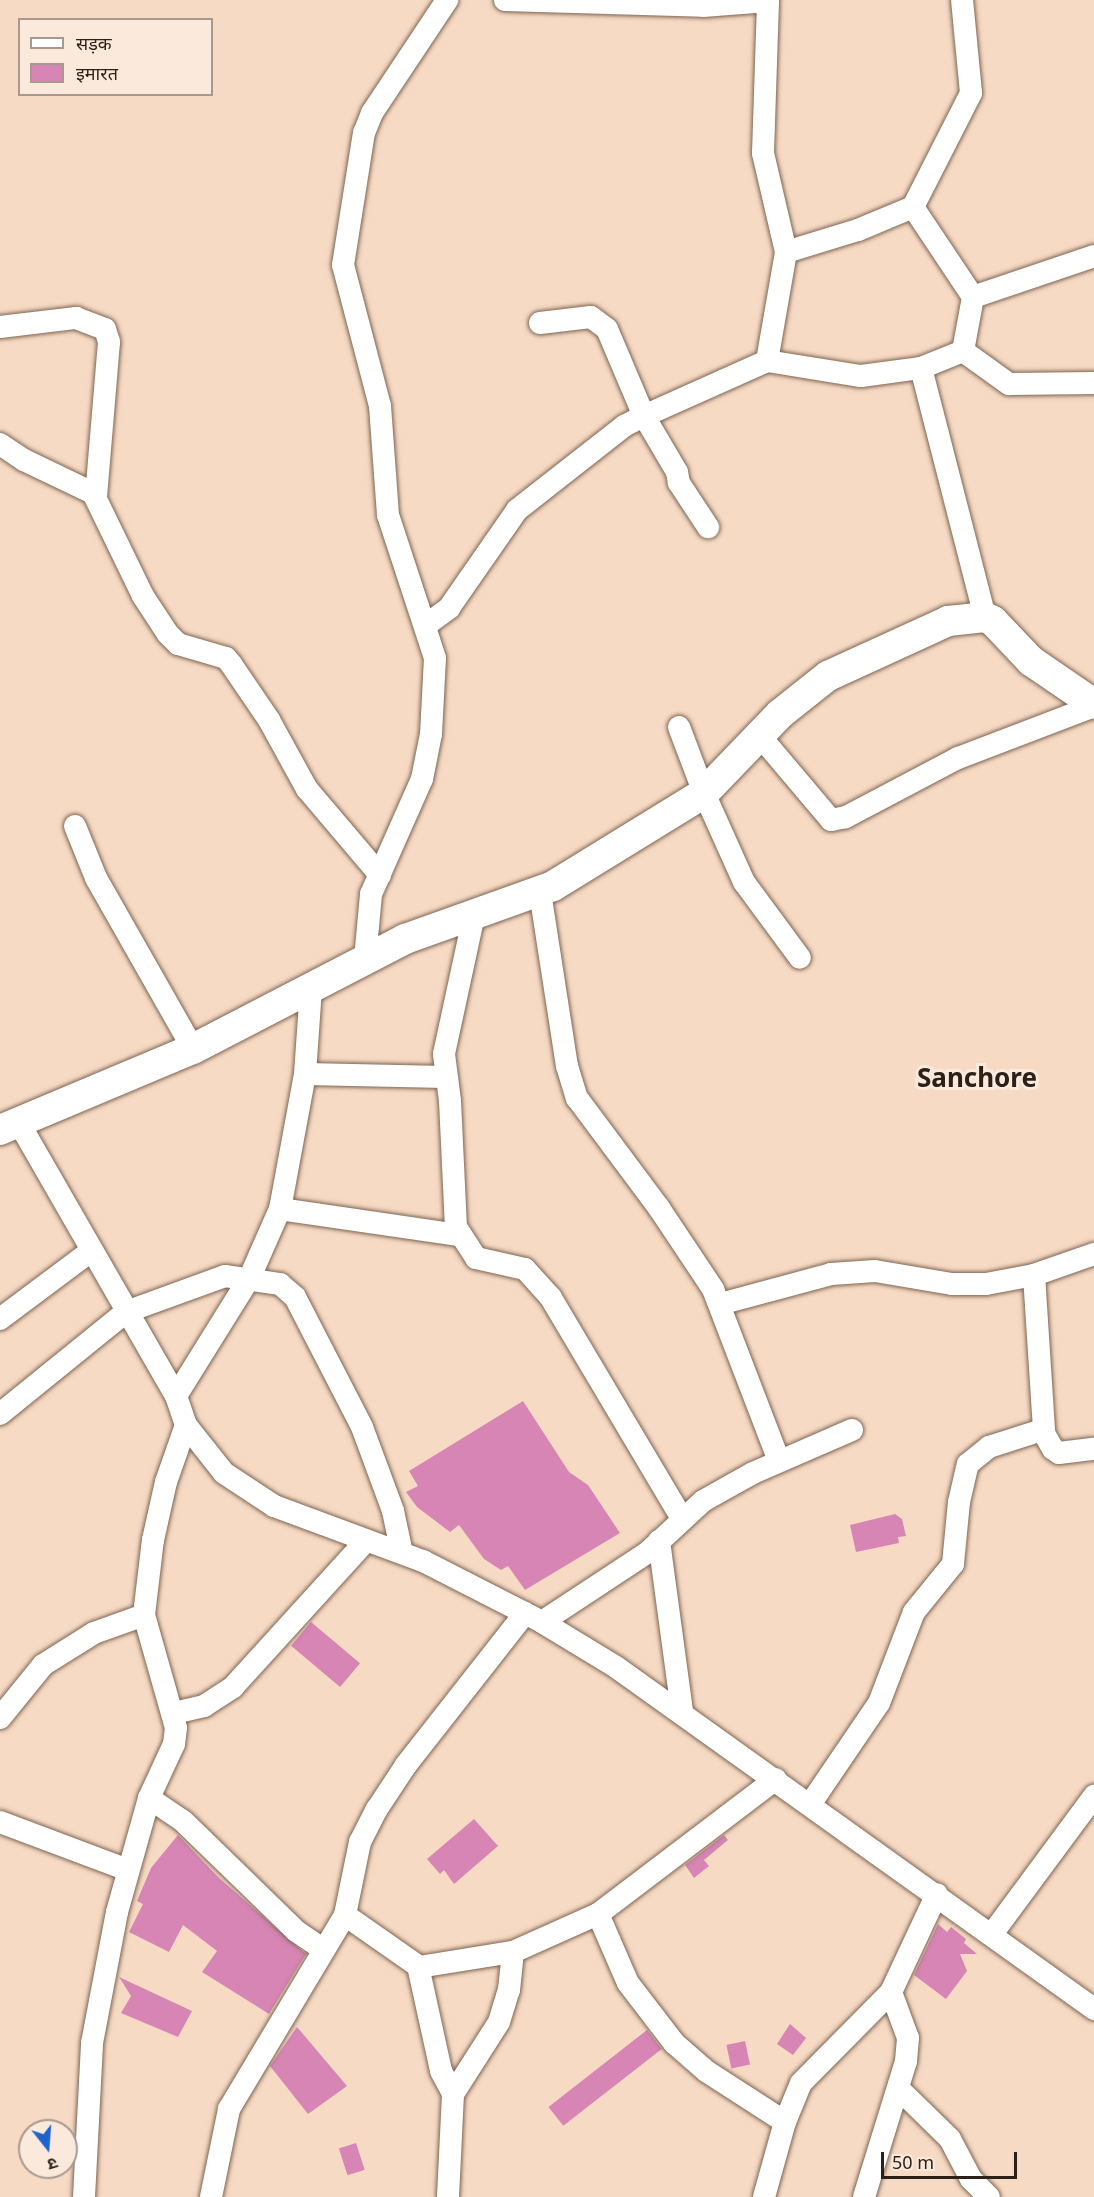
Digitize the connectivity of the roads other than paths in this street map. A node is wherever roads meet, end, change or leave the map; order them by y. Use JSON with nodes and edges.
{"nodes":[{"id":1,"x":447,"y":0,"type":"edge"},
{"id":2,"x":504,"y":0,"type":"edge"},
{"id":3,"x":768,"y":0,"type":"edge"},
{"id":4,"x":962,"y":0,"type":"edge"},
{"id":5,"x":913,"y":207,"type":"junction"},
{"id":6,"x":786,"y":252,"type":"junction"},
{"id":7,"x":1094,"y":256,"type":"edge"},
{"id":8,"x":973,"y":297,"type":"junction"},
{"id":9,"x":540,"y":323,"type":"dead end"},
{"id":10,"x":0,"y":327,"type":"edge"},
{"id":11,"x":963,"y":351,"type":"junction"},
{"id":12,"x":767,"y":361,"type":"junction"},
{"id":13,"x":921,"y":368,"type":"junction"},
{"id":14,"x":1094,"y":383,"type":"edge"},
{"id":15,"x":644,"y":416,"type":"junction"},
{"id":16,"x":0,"y":444,"type":"edge"},
{"id":17,"x":96,"y":497,"type":"junction"},
{"id":18,"x":708,"y":527,"type":"dead end"},
{"id":19,"x":985,"y":617,"type":"junction"},
{"id":20,"x":426,"y":626,"type":"junction"},
{"id":21,"x":1094,"y":704,"type":"edge"},
{"id":22,"x":679,"y":727,"type":"dead end"},
{"id":23,"x":760,"y":736,"type":"junction"},
{"id":24,"x":704,"y":793,"type":"junction"},
{"id":25,"x":75,"y":826,"type":"dead end"},
{"id":26,"x":380,"y":875,"type":"junction"},
{"id":27,"x":540,"y":892,"type":"junction"},
{"id":28,"x":474,"y":915,"type":"junction"},
{"id":29,"x":800,"y":958,"type":"dead end"},
{"id":30,"x":365,"y":959,"type":"junction"},
{"id":31,"x":311,"y":988,"type":"junction"},
{"id":32,"x":193,"y":1048,"type":"junction"},
{"id":33,"x":305,"y":1074,"type":"junction"},
{"id":34,"x":446,"y":1077,"type":"junction"},
{"id":35,"x":10,"y":1126,"type":"edge"},
{"id":36,"x":280,"y":1209,"type":"junction"},
{"id":37,"x":459,"y":1235,"type":"junction"},
{"id":38,"x":91,"y":1251,"type":"junction"},
{"id":39,"x":1094,"y":1254,"type":"edge"},
{"id":40,"x":1034,"y":1275,"type":"junction"},
{"id":41,"x":250,"y":1277,"type":"junction"},
{"id":42,"x":720,"y":1304,"type":"junction"},
{"id":43,"x":126,"y":1312,"type":"junction"},
{"id":44,"x":0,"y":1319,"type":"edge"},
{"id":45,"x":176,"y":1396,"type":"junction"},
{"id":46,"x":0,"y":1414,"type":"edge"},
{"id":47,"x":186,"y":1425,"type":"junction"},
{"id":48,"x":852,"y":1430,"type":"dead end"},
{"id":49,"x":1044,"y":1431,"type":"junction"},
{"id":50,"x":1094,"y":1449,"type":"edge"},
{"id":51,"x":779,"y":1461,"type":"junction"},
{"id":52,"x":681,"y":1517,"type":"junction"},
{"id":53,"x":366,"y":1541,"type":"junction"},
{"id":54,"x":659,"y":1541,"type":"junction"},
{"id":55,"x":401,"y":1550,"type":"junction"},
{"id":56,"x":144,"y":1615,"type":"junction"},
{"id":57,"x":534,"y":1618,"type":"junction"},
{"id":58,"x":682,"y":1712,"type":"junction"},
{"id":59,"x":174,"y":1713,"type":"junction"},
{"id":60,"x":0,"y":1718,"type":"edge"},
{"id":61,"x":776,"y":1779,"type":"junction"},
{"id":62,"x":1094,"y":1796,"type":"edge"},
{"id":63,"x":149,"y":1798,"type":"junction"},
{"id":64,"x":811,"y":1803,"type":"junction"},
{"id":65,"x":2,"y":1828,"type":"edge"},
{"id":66,"x":128,"y":1870,"type":"junction"},
{"id":67,"x":937,"y":1894,"type":"junction"},
{"id":68,"x":598,"y":1914,"type":"junction"},
{"id":69,"x":345,"y":1915,"type":"junction"},
{"id":70,"x":992,"y":1934,"type":"junction"},
{"id":71,"x":323,"y":1949,"type":"junction"},
{"id":72,"x":513,"y":1952,"type":"junction"},
{"id":73,"x":418,"y":1967,"type":"junction"},
{"id":74,"x":891,"y":1992,"type":"junction"},
{"id":75,"x":1094,"y":2008,"type":"edge"},
{"id":76,"x":899,"y":2089,"type":"junction"},
{"id":77,"x":453,"y":2094,"type":"junction"},
{"id":78,"x":784,"y":2122,"type":"junction"},
{"id":79,"x":84,"y":2197,"type":"edge"},
{"id":80,"x":211,"y":2197,"type":"edge"},
{"id":81,"x":448,"y":2197,"type":"edge"},
{"id":82,"x":764,"y":2197,"type":"edge"},
{"id":83,"x":864,"y":2197,"type":"edge"},
{"id":84,"x":989,"y":2197,"type":"edge"}],
"edges":[{"from":1,"to":20,"type":"street"},
{"from":2,"to":3,"type":"street"},
{"from":3,"to":6,"type":"street"},
{"from":4,"to":5,"type":"street"},
{"from":5,"to":6,"type":"street"},
{"from":5,"to":8,"type":"street"},
{"from":6,"to":12,"type":"street"},
{"from":7,"to":8,"type":"street"},
{"from":8,"to":11,"type":"street"},
{"from":9,"to":15,"type":"street"},
{"from":10,"to":17,"type":"street"},
{"from":11,"to":13,"type":"street"},
{"from":11,"to":14,"type":"street"},
{"from":12,"to":13,"type":"street"},
{"from":12,"to":15,"type":"street"},
{"from":13,"to":19,"type":"street"},
{"from":15,"to":18,"type":"street"},
{"from":15,"to":20,"type":"street"},
{"from":16,"to":17,"type":"street"},
{"from":17,"to":26,"type":"street"},
{"from":19,"to":21,"type":"main road"},
{"from":19,"to":23,"type":"main road"},
{"from":20,"to":26,"type":"street"},
{"from":21,"to":23,"type":"street"},
{"from":22,"to":24,"type":"street"},
{"from":23,"to":24,"type":"main road"},
{"from":24,"to":27,"type":"main road"},
{"from":24,"to":29,"type":"street"},
{"from":25,"to":32,"type":"street"},
{"from":26,"to":30,"type":"street"},
{"from":27,"to":28,"type":"main road"},
{"from":27,"to":42,"type":"street"},
{"from":28,"to":30,"type":"main road"},
{"from":28,"to":34,"type":"street"},
{"from":30,"to":31,"type":"main road"},
{"from":31,"to":32,"type":"main road"},
{"from":31,"to":33,"type":"street"},
{"from":32,"to":35,"type":"main road"},
{"from":33,"to":34,"type":"street"},
{"from":33,"to":36,"type":"street"},
{"from":34,"to":37,"type":"street"},
{"from":35,"to":38,"type":"street"},
{"from":36,"to":37,"type":"street"},
{"from":36,"to":41,"type":"street"},
{"from":37,"to":52,"type":"street"},
{"from":38,"to":43,"type":"street"},
{"from":38,"to":44,"type":"street"},
{"from":39,"to":40,"type":"street"},
{"from":40,"to":42,"type":"street"},
{"from":40,"to":49,"type":"street"},
{"from":41,"to":43,"type":"street"},
{"from":41,"to":45,"type":"street"},
{"from":41,"to":55,"type":"street"},
{"from":42,"to":51,"type":"street"},
{"from":43,"to":45,"type":"street"},
{"from":43,"to":46,"type":"street"},
{"from":45,"to":47,"type":"street"},
{"from":47,"to":53,"type":"street"},
{"from":47,"to":56,"type":"street"},
{"from":48,"to":51,"type":"street"},
{"from":49,"to":50,"type":"street"},
{"from":49,"to":64,"type":"street"},
{"from":51,"to":52,"type":"street"},
{"from":52,"to":54,"type":"street"},
{"from":53,"to":55,"type":"street"},
{"from":53,"to":59,"type":"street"},
{"from":54,"to":57,"type":"street"},
{"from":54,"to":58,"type":"street"},
{"from":55,"to":57,"type":"street"},
{"from":56,"to":59,"type":"street"},
{"from":56,"to":60,"type":"street"},
{"from":57,"to":58,"type":"street"},
{"from":57,"to":69,"type":"street"},
{"from":58,"to":61,"type":"street"},
{"from":59,"to":63,"type":"street"},
{"from":61,"to":64,"type":"street"},
{"from":61,"to":68,"type":"street"},
{"from":62,"to":70,"type":"street"},
{"from":63,"to":66,"type":"street"},
{"from":63,"to":71,"type":"street"},
{"from":64,"to":67,"type":"street"},
{"from":65,"to":66,"type":"street"},
{"from":66,"to":79,"type":"street"},
{"from":67,"to":70,"type":"street"},
{"from":67,"to":74,"type":"street"},
{"from":68,"to":72,"type":"street"},
{"from":68,"to":78,"type":"street"},
{"from":69,"to":71,"type":"street"},
{"from":69,"to":73,"type":"street"},
{"from":70,"to":75,"type":"street"},
{"from":71,"to":80,"type":"street"},
{"from":72,"to":73,"type":"street"},
{"from":72,"to":77,"type":"street"},
{"from":73,"to":77,"type":"street"},
{"from":74,"to":76,"type":"street"},
{"from":74,"to":78,"type":"street"},
{"from":76,"to":83,"type":"street"},
{"from":76,"to":84,"type":"street"},
{"from":77,"to":81,"type":"street"},
{"from":78,"to":82,"type":"street"}]}
